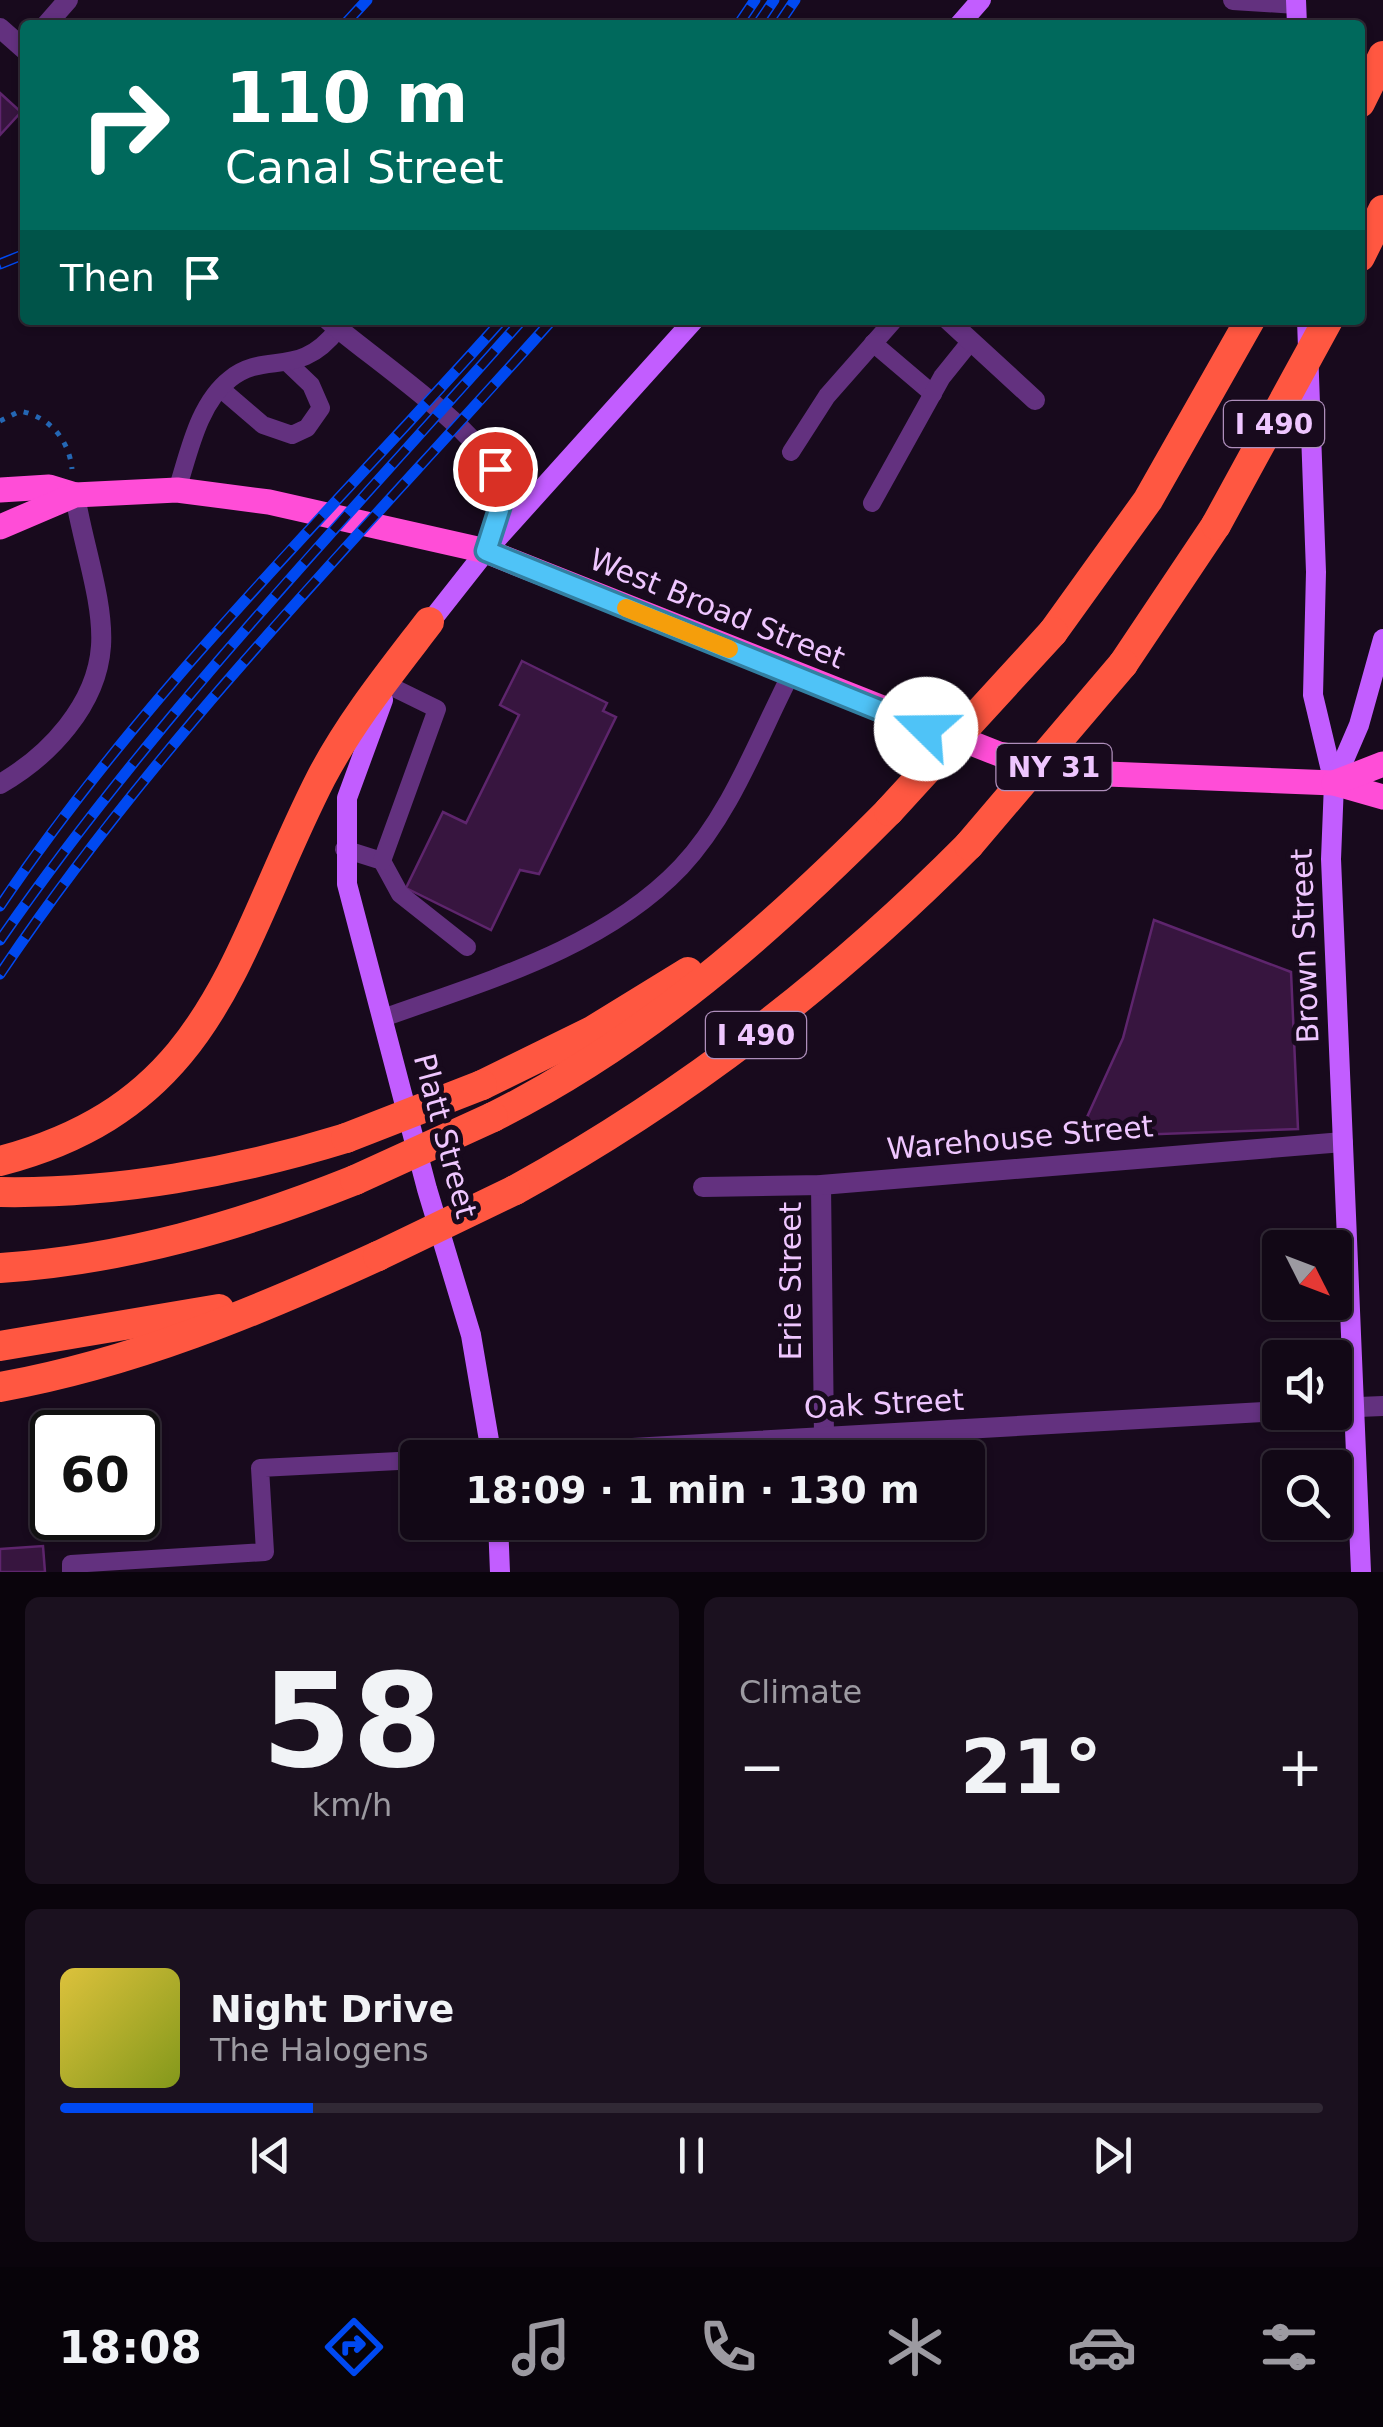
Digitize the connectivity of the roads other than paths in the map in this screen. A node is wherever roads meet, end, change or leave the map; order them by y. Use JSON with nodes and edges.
{"nodes":[{"id":1,"x":68,"y":0,"type":"edge"},
{"id":2,"x":981,"y":0,"type":"edge"},
{"id":3,"x":1233,"y":0,"type":"edge"},
{"id":4,"x":1296,"y":10,"type":"edge"},
{"id":5,"x":50,"y":20,"type":"edge"},
{"id":6,"x":963,"y":20,"type":"edge"},
{"id":7,"x":0,"y":28,"type":"edge"},
{"id":8,"x":20,"y":46,"type":"edge"},
{"id":9,"x":1383,"y":56,"type":"edge"},
{"id":10,"x":1365,"y":93,"type":"edge"},
{"id":11,"x":333,"y":325,"type":"edge"},
{"id":12,"x":334,"y":325,"type":"edge"},
{"id":13,"x":689,"y":325,"type":"edge"},
{"id":14,"x":889,"y":325,"type":"edge"},
{"id":15,"x":953,"y":325,"type":"edge"},
{"id":16,"x":1247,"y":325,"type":"edge"},
{"id":17,"x":1307,"y":325,"type":"edge"},
{"id":18,"x":1325,"y":325,"type":"edge"},
{"id":19,"x":971,"y":341,"type":"junction"},
{"id":20,"x":873,"y":343,"type":"junction"},
{"id":21,"x":289,"y":364,"type":"junction"},
{"id":22,"x":221,"y":389,"type":"junction"},
{"id":23,"x":933,"y":394,"type":"junction"},
{"id":24,"x":1035,"y":400,"type":"dead end"},
{"id":25,"x":791,"y":452,"type":"dead end"},
{"id":26,"x":0,"y":490,"type":"edge"},
{"id":27,"x":177,"y":490,"type":"junction"},
{"id":28,"x":75,"y":495,"type":"junction"},
{"id":29,"x":872,"y":503,"type":"dead end"},
{"id":30,"x":0,"y":527,"type":"edge"},
{"id":31,"x":486,"y":551,"type":"junction"},
{"id":32,"x":429,"y":622,"type":"junction"},
{"id":33,"x":1383,"y":639,"type":"edge"},
{"id":34,"x":791,"y":674,"type":"junction"},
{"id":35,"x":390,"y":686,"type":"junction"},
{"id":36,"x":1383,"y":764,"type":"edge"},
{"id":37,"x":1334,"y":783,"type":"junction"},
{"id":38,"x":0,"y":784,"type":"edge"},
{"id":39,"x":1383,"y":797,"type":"edge"},
{"id":40,"x":890,"y":812,"type":"junction"},
{"id":41,"x":344,"y":841,"type":"junction"},
{"id":42,"x":382,"y":861,"type":"junction"},
{"id":43,"x":467,"y":947,"type":"dead end"},
{"id":44,"x":383,"y":1018,"type":"junction"},
{"id":45,"x":1343,"y":1142,"type":"junction"},
{"id":46,"x":0,"y":1161,"type":"edge"},
{"id":47,"x":821,"y":1185,"type":"junction"},
{"id":48,"x":703,"y":1187,"type":"dead end"},
{"id":49,"x":0,"y":1192,"type":"edge"},
{"id":50,"x":378,"y":1256,"type":"junction"},
{"id":51,"x":0,"y":1268,"type":"edge"},
{"id":52,"x":1344,"y":1340,"type":"edge"},
{"id":53,"x":0,"y":1346,"type":"edge"},
{"id":54,"x":0,"y":1387,"type":"edge"},
{"id":55,"x":1383,"y":1406,"type":"edge"},
{"id":56,"x":1352,"y":1408,"type":"edge"},
{"id":57,"x":1262,"y":1413,"type":"edge"},
{"id":58,"x":1347,"y":1430,"type":"edge"},
{"id":59,"x":880,"y":1434,"type":"junction"},
{"id":60,"x":824,"y":1437,"type":"junction"},
{"id":61,"x":488,"y":1440,"type":"edge"},
{"id":62,"x":774,"y":1440,"type":"edge"},
{"id":63,"x":880,"y":1440,"type":"edge"},
{"id":64,"x":400,"y":1461,"type":"edge"},
{"id":65,"x":499,"y":1540,"type":"edge"},
{"id":66,"x":71,"y":1572,"type":"edge"},
{"id":67,"x":500,"y":1572,"type":"edge"},
{"id":68,"x":1361,"y":1572,"type":"edge"}],
"edges":[{"from":1,"to":5,"type":"street"},
{"from":2,"to":6,"type":"main road"},
{"from":3,"to":4,"type":"street"},
{"from":7,"to":8,"type":"street"},
{"from":9,"to":10,"type":"highway"},
{"from":11,"to":21,"type":"lane"},
{"from":12,"to":31,"type":"street"},
{"from":13,"to":31,"type":"main road","name":"Platt Street"},
{"from":14,"to":20,"type":"lane"},
{"from":15,"to":19,"type":"street"},
{"from":16,"to":40,"type":"highway","number":"I 490","bridge":true},
{"from":17,"to":37,"type":"main road","name":"Brown Street"},
{"from":18,"to":50,"type":"highway","number":"I 490","bridge":true},
{"from":19,"to":23,"type":"lane"},
{"from":19,"to":24,"type":"street"},
{"from":20,"to":23,"type":"lane"},
{"from":20,"to":25,"type":"lane"},
{"from":21,"to":22,"type":"lane"},
{"from":21,"to":22,"type":"lane"},
{"from":22,"to":27,"type":"lane"},
{"from":23,"to":29,"type":"lane"},
{"from":26,"to":28,"type":"main road","name":"West Broad Street","number":"NY 31"},
{"from":27,"to":28,"type":"main road","name":"West Broad Street","number":"NY 31"},
{"from":27,"to":31,"type":"main road","name":"West Broad Street","number":"NY 31"},
{"from":28,"to":30,"type":"main road","name":"West Broad Street","number":"NY 31"},
{"from":28,"to":38,"type":"street"},
{"from":31,"to":32,"type":"main road","name":"Platt Street"},
{"from":31,"to":34,"type":"main road","name":"West Broad Street","number":"NY 31"},
{"from":32,"to":35,"type":"main road","name":"Platt Street"},
{"from":32,"to":46,"type":"highway"},
{"from":33,"to":37,"type":"main road"},
{"from":34,"to":37,"type":"main road","name":"West Broad Street","number":"NY 31"},
{"from":34,"to":44,"type":"lane"},
{"from":35,"to":41,"type":"main road","name":"Platt Street"},
{"from":35,"to":42,"type":"lane"},
{"from":36,"to":37,"type":"main road","name":"West Broad Street","number":"NY 31"},
{"from":37,"to":39,"type":"main road","name":"West Broad Street","number":"NY 31"},
{"from":37,"to":45,"type":"main road","name":"Brown Street"},
{"from":40,"to":49,"type":"highway","number":"I 490","bridge":true},
{"from":40,"to":51,"type":"highway","bridge":true},
{"from":41,"to":42,"type":"lane"},
{"from":41,"to":44,"type":"main road","name":"Platt Street"},
{"from":42,"to":43,"type":"lane"},
{"from":44,"to":61,"type":"main road","name":"Platt Street"},
{"from":45,"to":47,"type":"street","name":"Warehouse Street"},
{"from":45,"to":52,"type":"main road","name":"Brown Street"},
{"from":47,"to":48,"type":"street","name":"Warehouse Street"},
{"from":47,"to":60,"type":"street","name":"Erie Street"},
{"from":50,"to":53,"type":"highway","number":"I 490"},
{"from":50,"to":54,"type":"highway"},
{"from":55,"to":56,"type":"street"},
{"from":57,"to":59,"type":"street","name":"Oak Street"},
{"from":58,"to":68,"type":"main road","name":"Brown Street"},
{"from":59,"to":60,"type":"street","name":"Oak Street"},
{"from":59,"to":63,"type":"lane"},
{"from":60,"to":62,"type":"street","name":"Oak Street"},
{"from":64,"to":66,"type":"lane"},
{"from":65,"to":67,"type":"main road"}]}
